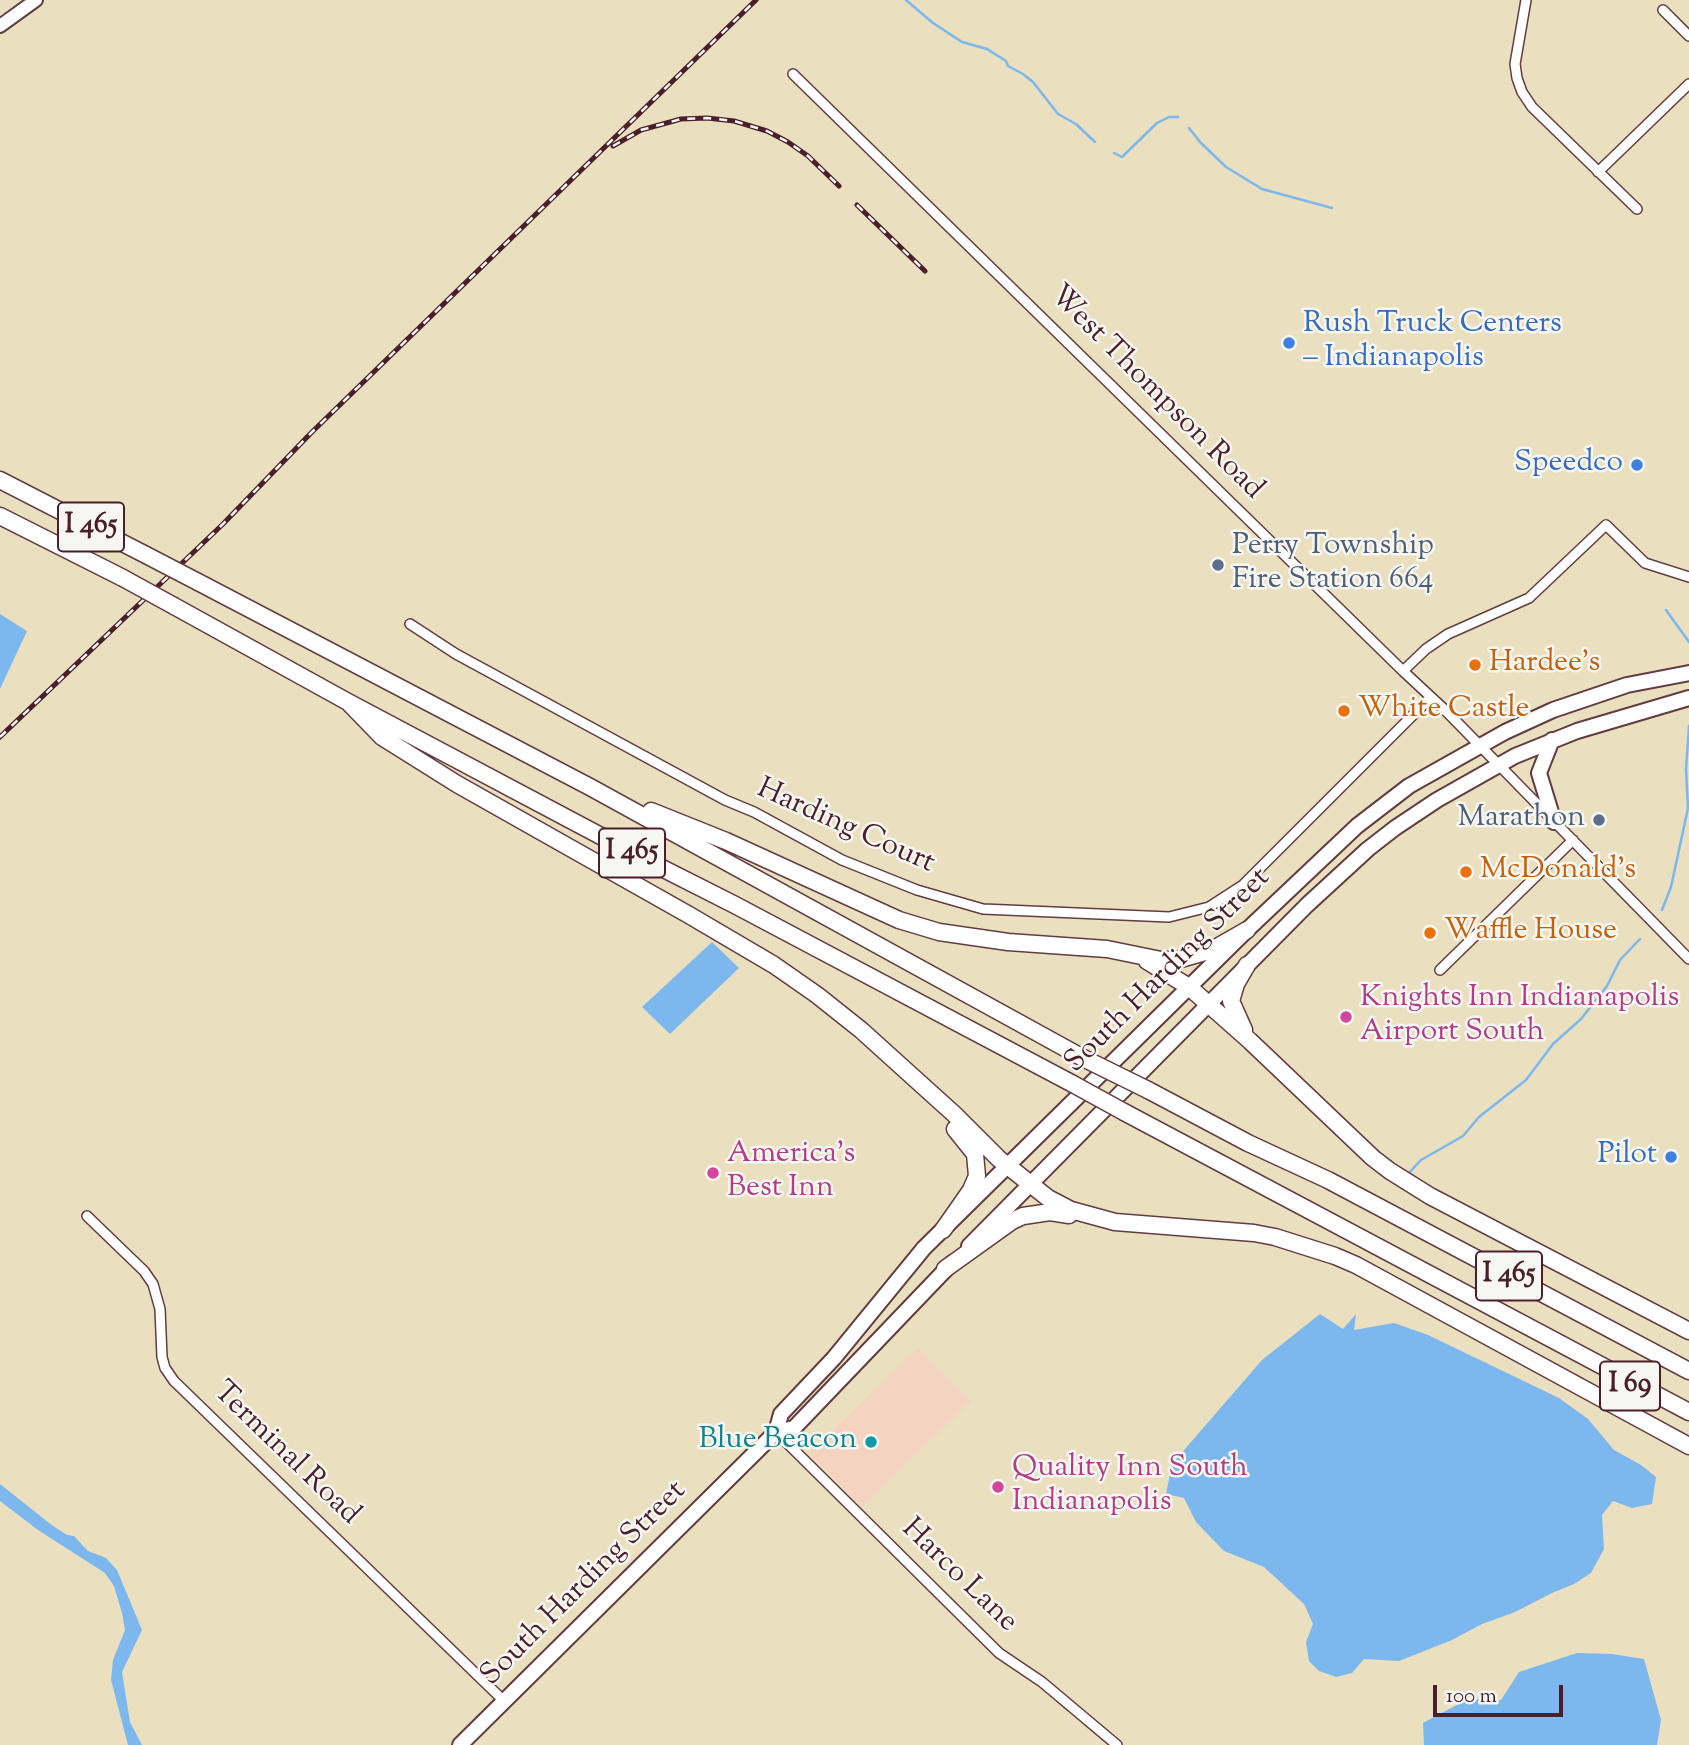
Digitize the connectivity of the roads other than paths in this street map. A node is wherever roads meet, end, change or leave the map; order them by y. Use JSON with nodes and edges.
{"nodes":[{"id":1,"x":36,"y":0,"type":"edge"},
{"id":2,"x":1526,"y":0,"type":"edge"},
{"id":3,"x":1663,"y":10,"type":"dead end"},
{"id":4,"x":0,"y":26,"type":"edge"},
{"id":5,"x":1689,"y":36,"type":"edge"},
{"id":6,"x":793,"y":74,"type":"dead end"},
{"id":7,"x":1689,"y":83,"type":"edge"},
{"id":8,"x":1598,"y":172,"type":"junction"},
{"id":9,"x":1637,"y":209,"type":"dead end"},
{"id":10,"x":0,"y":481,"type":"edge"},
{"id":11,"x":0,"y":516,"type":"edge"},
{"id":12,"x":1689,"y":577,"type":"edge"},
{"id":13,"x":410,"y":624,"type":"dead end"},
{"id":14,"x":1403,"y":671,"type":"junction"},
{"id":15,"x":1689,"y":673,"type":"edge"},
{"id":16,"x":1430,"y":698,"type":"junction"},
{"id":17,"x":1689,"y":698,"type":"edge"},
{"id":18,"x":348,"y":702,"type":"junction"},
{"id":19,"x":1552,"y":740,"type":"junction"},
{"id":20,"x":1478,"y":745,"type":"junction"},
{"id":21,"x":1497,"y":765,"type":"junction"},
{"id":22,"x":590,"y":787,"type":"junction"},
{"id":23,"x":1554,"y":822,"type":"junction"},
{"id":24,"x":1573,"y":840,"type":"junction"},
{"id":25,"x":1247,"y":930,"type":"junction"},
{"id":26,"x":1132,"y":954,"type":"junction"},
{"id":27,"x":1689,"y":959,"type":"edge"},
{"id":28,"x":1247,"y":965,"type":"junction"},
{"id":29,"x":1440,"y":970,"type":"dead end"},
{"id":30,"x":1189,"y":987,"type":"junction"},
{"id":31,"x":1209,"y":1004,"type":"junction"},
{"id":32,"x":1250,"y":1041,"type":"junction"},
{"id":33,"x":900,"y":1067,"type":"junction"},
{"id":34,"x":1009,"y":1167,"type":"junction"},
{"id":35,"x":1030,"y":1185,"type":"junction"},
{"id":36,"x":87,"y":1216,"type":"dead end"},
{"id":37,"x":1093,"y":1217,"type":"junction"},
{"id":38,"x":943,"y":1230,"type":"junction"},
{"id":39,"x":945,"y":1269,"type":"junction"},
{"id":40,"x":1689,"y":1331,"type":"edge"},
{"id":41,"x":1572,"y":1350,"type":"junction"},
{"id":42,"x":1689,"y":1371,"type":"edge"},
{"id":43,"x":1689,"y":1412,"type":"edge"},
{"id":44,"x":1689,"y":1423,"type":"edge"},
{"id":45,"x":776,"y":1432,"type":"junction"},
{"id":46,"x":1689,"y":1446,"type":"edge"},
{"id":47,"x":505,"y":1701,"type":"junction"},
{"id":48,"x":460,"y":1745,"type":"edge"},
{"id":49,"x":1117,"y":1745,"type":"edge"}],
"edges":[{"from":1,"to":4,"type":"main road"},
{"from":2,"to":8,"type":"street"},
{"from":3,"to":5,"type":"street"},
{"from":6,"to":14,"type":"street","name":"West Thompson Road"},
{"from":7,"to":8,"type":"street"},
{"from":8,"to":9,"type":"street"},
{"from":10,"to":22,"type":"highway","number":"I 465","bridge":true},
{"from":11,"to":18,"type":"highway","number":"I 465","bridge":true},
{"from":12,"to":14,"type":"street"},
{"from":13,"to":16,"type":"street","name":"Harding Court"},
{"from":14,"to":16,"type":"street","name":"West Thompson Road"},
{"from":15,"to":20,"type":"main road","name":"South Harding Street"},
{"from":16,"to":20,"type":"street","name":"West Thompson Road"},
{"from":17,"to":19,"type":"main road","name":"South Harding Street"},
{"from":18,"to":33,"type":"highway"},
{"from":18,"to":41,"type":"highway","number":"I 465","bridge":true},
{"from":19,"to":21,"type":"main road","name":"South Harding Street"},
{"from":19,"to":23,"type":"main road"},
{"from":20,"to":21,"type":"street","name":"West Thompson Road"},
{"from":20,"to":25,"type":"main road","name":"South Harding Street"},
{"from":21,"to":23,"type":"street","name":"West Thompson Road"},
{"from":21,"to":28,"type":"main road","name":"South Harding Street"},
{"from":22,"to":26,"type":"highway"},
{"from":22,"to":42,"type":"highway","number":"I 465","bridge":true},
{"from":23,"to":24,"type":"street","name":"West Thompson Road"},
{"from":24,"to":27,"type":"street","name":"West Thompson Road"},
{"from":24,"to":29,"type":"street"},
{"from":25,"to":26,"type":"highway"},
{"from":25,"to":30,"type":"main road","name":"South Harding Street"},
{"from":26,"to":30,"type":"highway"},
{"from":28,"to":31,"type":"main road","name":"South Harding Street"},
{"from":28,"to":32,"type":"highway"},
{"from":30,"to":31,"type":"highway"},
{"from":30,"to":34,"type":"main road","name":"South Harding Street"},
{"from":31,"to":32,"type":"highway"},
{"from":31,"to":35,"type":"main road","name":"South Harding Street"},
{"from":32,"to":40,"type":"highway"},
{"from":33,"to":34,"type":"highway"},
{"from":33,"to":38,"type":"highway"},
{"from":34,"to":35,"type":"highway"},
{"from":34,"to":38,"type":"main road","name":"South Harding Street"},
{"from":35,"to":37,"type":"highway"},
{"from":35,"to":39,"type":"main road","name":"South Harding Street"},
{"from":36,"to":47,"type":"street","name":"Terminal Road"},
{"from":37,"to":39,"type":"highway"},
{"from":37,"to":46,"type":"highway"},
{"from":38,"to":45,"type":"main road","name":"South Harding Street"},
{"from":39,"to":45,"type":"main road","name":"South Harding Street"},
{"from":41,"to":43,"type":"highway","number":"I 465"},
{"from":41,"to":44,"type":"highway","number":"I 69"},
{"from":45,"to":47,"type":"main road","name":"South Harding Street"},
{"from":45,"to":49,"type":"street","name":"Harco Lane"},
{"from":47,"to":48,"type":"main road","name":"South Harding Street"}]}
